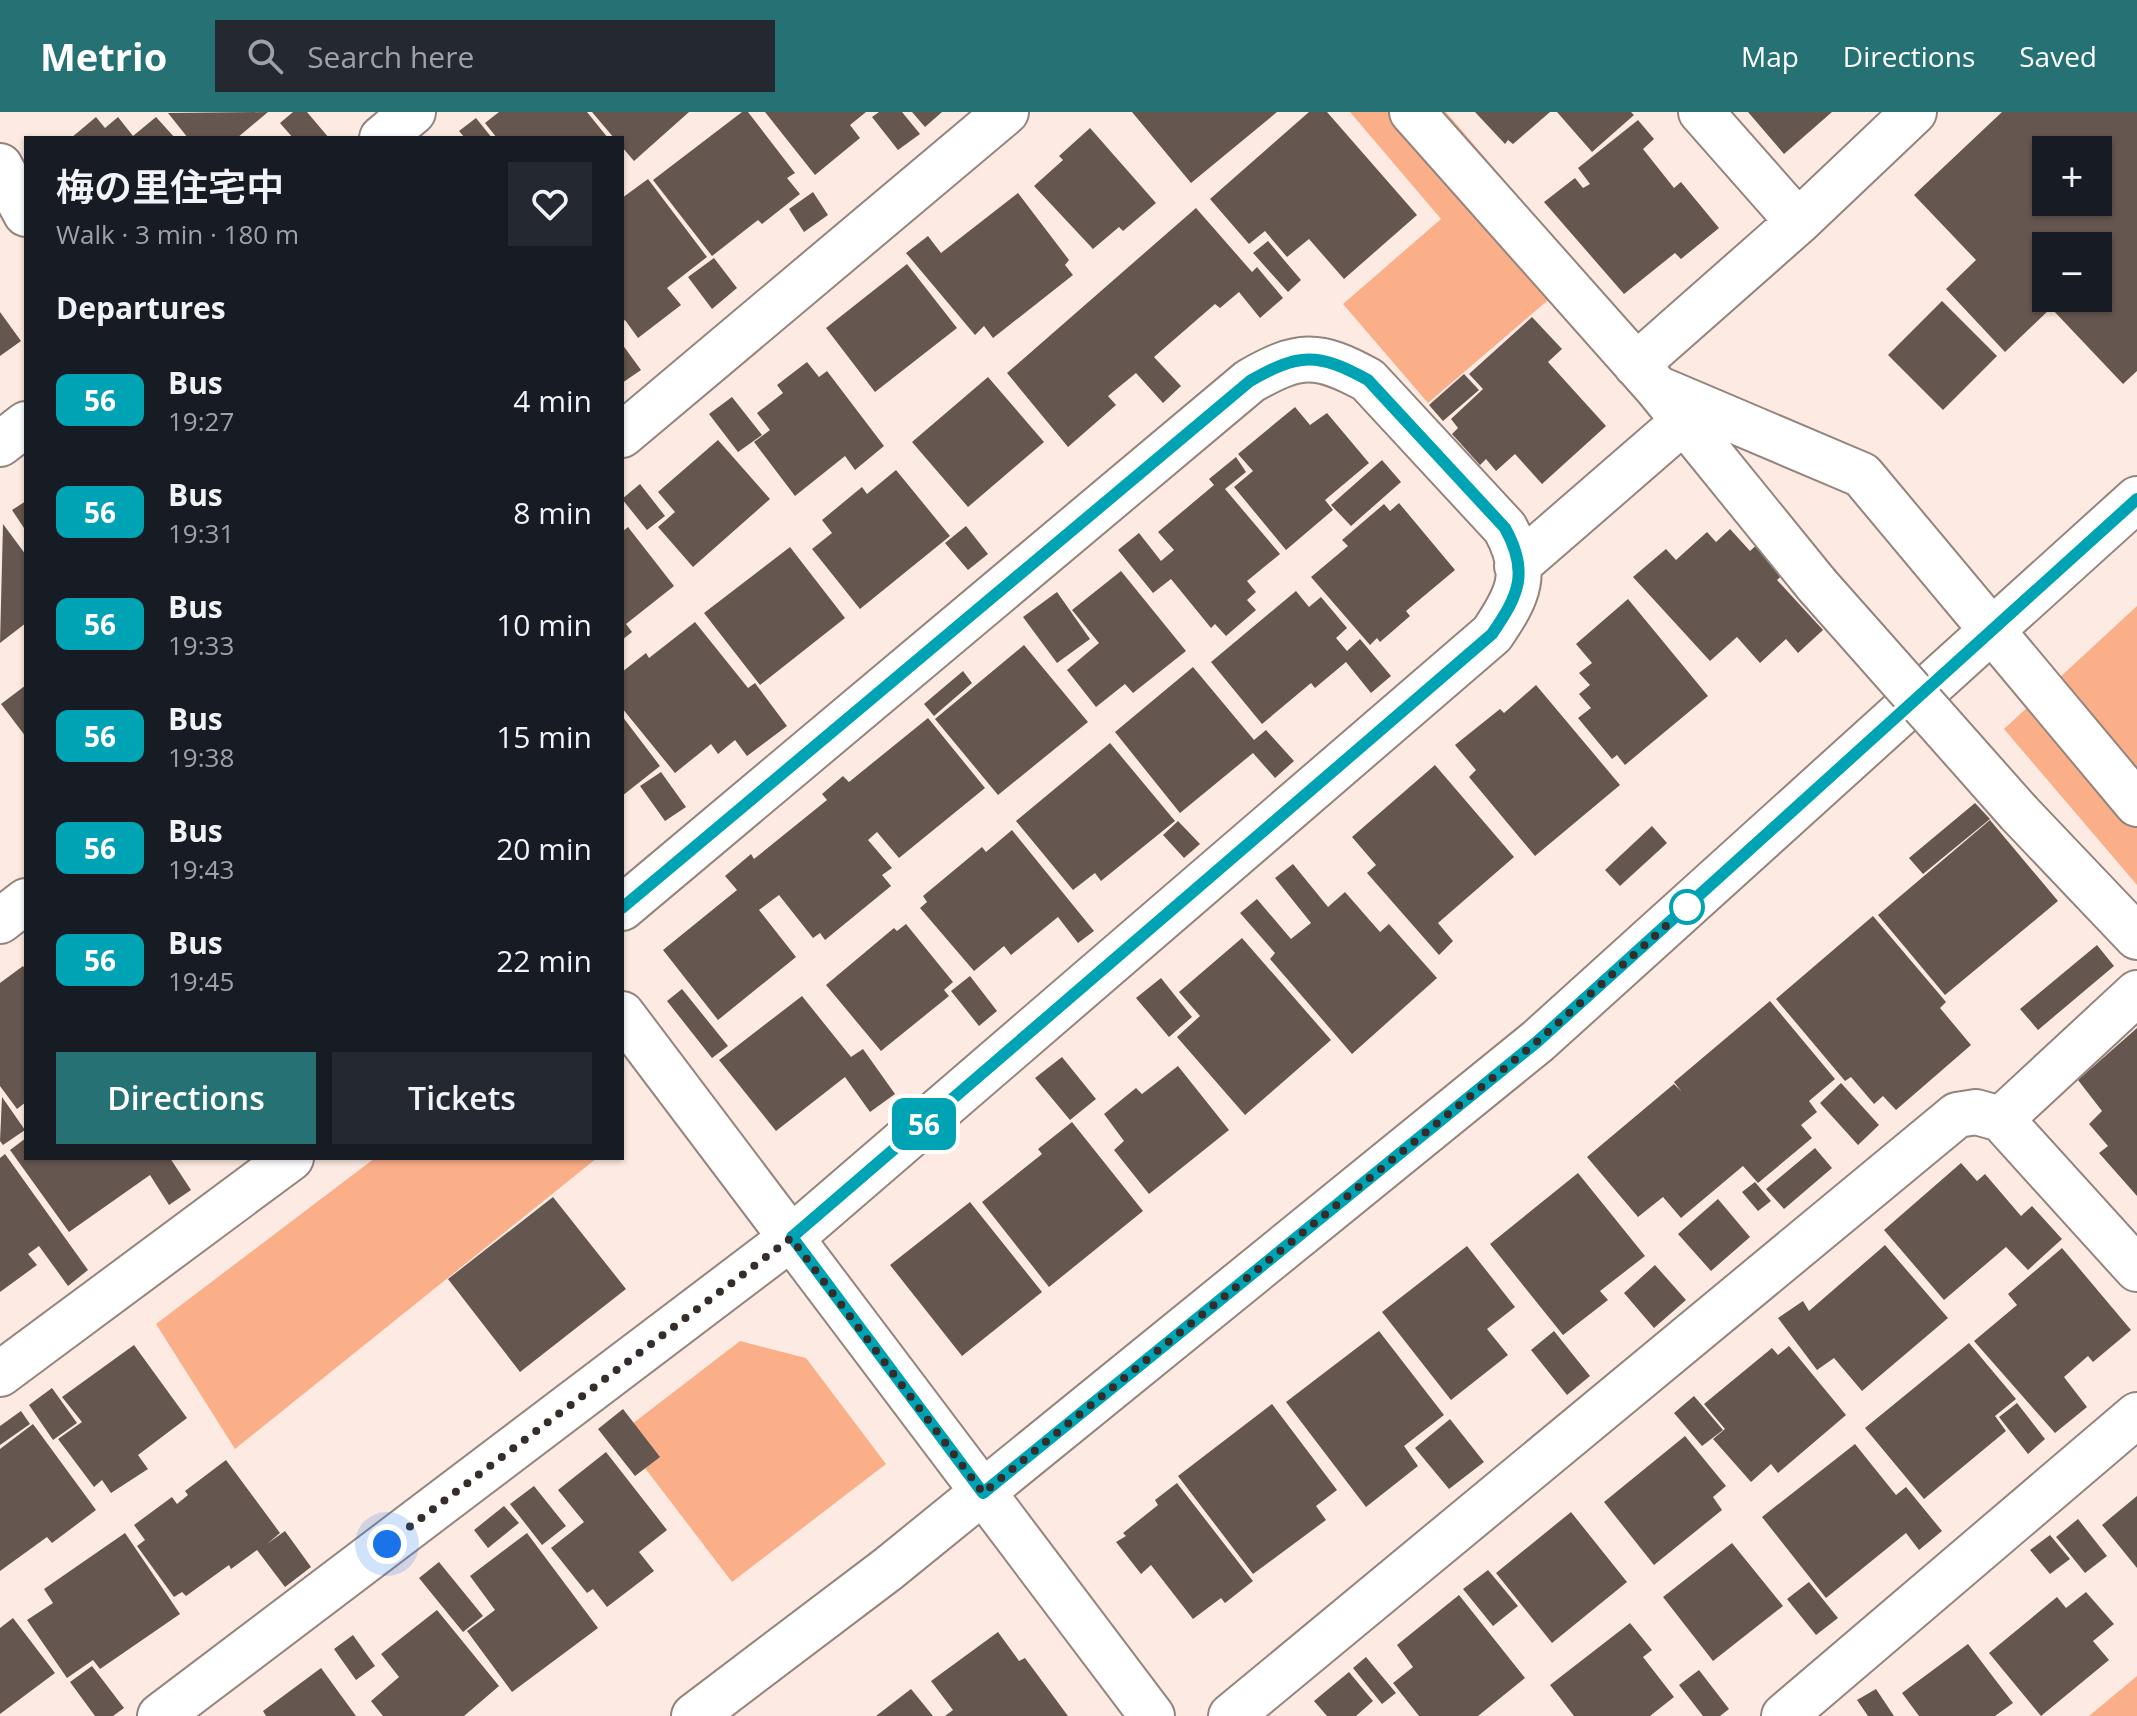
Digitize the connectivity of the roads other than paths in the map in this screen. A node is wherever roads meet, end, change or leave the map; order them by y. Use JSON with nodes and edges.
{"nodes":[{"id":1,"x":413,"y":112,"type":"edge"},
{"id":2,"x":1006,"y":112,"type":"edge"},
{"id":3,"x":1412,"y":112,"type":"edge"},
{"id":4,"x":1701,"y":112,"type":"edge"},
{"id":5,"x":1914,"y":112,"type":"edge"},
{"id":6,"x":384,"y":136,"type":"edge"},
{"id":7,"x":0,"y":166,"type":"edge"},
{"id":8,"x":24,"y":210,"type":"edge"},
{"id":9,"x":1798,"y":222,"type":"junction"},
{"id":10,"x":1659,"y":391,"type":"junction"},
{"id":11,"x":24,"y":426,"type":"edge"},
{"id":12,"x":624,"y":433,"type":"edge"},
{"id":13,"x":0,"y":444,"type":"edge"},
{"id":14,"x":2137,"y":499,"type":"edge"},
{"id":15,"x":1517,"y":566,"type":"junction"},
{"id":16,"x":1992,"y":633,"type":"junction"},
{"id":17,"x":2137,"y":804,"type":"edge"},
{"id":18,"x":24,"y":903,"type":"edge"},
{"id":19,"x":624,"y":906,"type":"edge"},
{"id":20,"x":0,"y":921,"type":"edge"},
{"id":21,"x":2137,"y":937,"type":"edge"},
{"id":22,"x":2137,"y":993,"type":"edge"},
{"id":23,"x":624,"y":1017,"type":"edge"},
{"id":24,"x":2001,"y":1119,"type":"junction"},
{"id":25,"x":288,"y":1160,"type":"edge"},
{"id":26,"x":791,"y":1238,"type":"junction"},
{"id":27,"x":2137,"y":1269,"type":"edge"},
{"id":28,"x":0,"y":1374,"type":"edge"},
{"id":29,"x":2137,"y":1415,"type":"edge"},
{"id":30,"x":983,"y":1493,"type":"junction"},
{"id":31,"x":160,"y":1716,"type":"edge"},
{"id":32,"x":694,"y":1716,"type":"edge"},
{"id":33,"x":1152,"y":1716,"type":"edge"},
{"id":34,"x":1231,"y":1716,"type":"edge"},
{"id":35,"x":1784,"y":1716,"type":"edge"}],
"edges":[{"from":1,"to":6,"type":"street"},
{"from":2,"to":12,"type":"street"},
{"from":3,"to":10,"type":"street"},
{"from":4,"to":9,"type":"street"},
{"from":5,"to":9,"type":"street"},
{"from":7,"to":8,"type":"street"},
{"from":9,"to":10,"type":"street"},
{"from":10,"to":15,"type":"street"},
{"from":10,"to":16,"type":"street"},
{"from":10,"to":21,"type":"street","bridge":true},
{"from":11,"to":13,"type":"street"},
{"from":14,"to":16,"type":"street"},
{"from":15,"to":19,"type":"street"},
{"from":15,"to":26,"type":"street"},
{"from":16,"to":17,"type":"street"},
{"from":16,"to":30,"type":"street"},
{"from":18,"to":20,"type":"street"},
{"from":22,"to":24,"type":"street"},
{"from":23,"to":26,"type":"street"},
{"from":24,"to":27,"type":"street"},
{"from":24,"to":34,"type":"street"},
{"from":25,"to":28,"type":"street"},
{"from":26,"to":30,"type":"street"},
{"from":26,"to":31,"type":"street"},
{"from":29,"to":35,"type":"street"},
{"from":30,"to":32,"type":"street"},
{"from":30,"to":33,"type":"street"}]}
